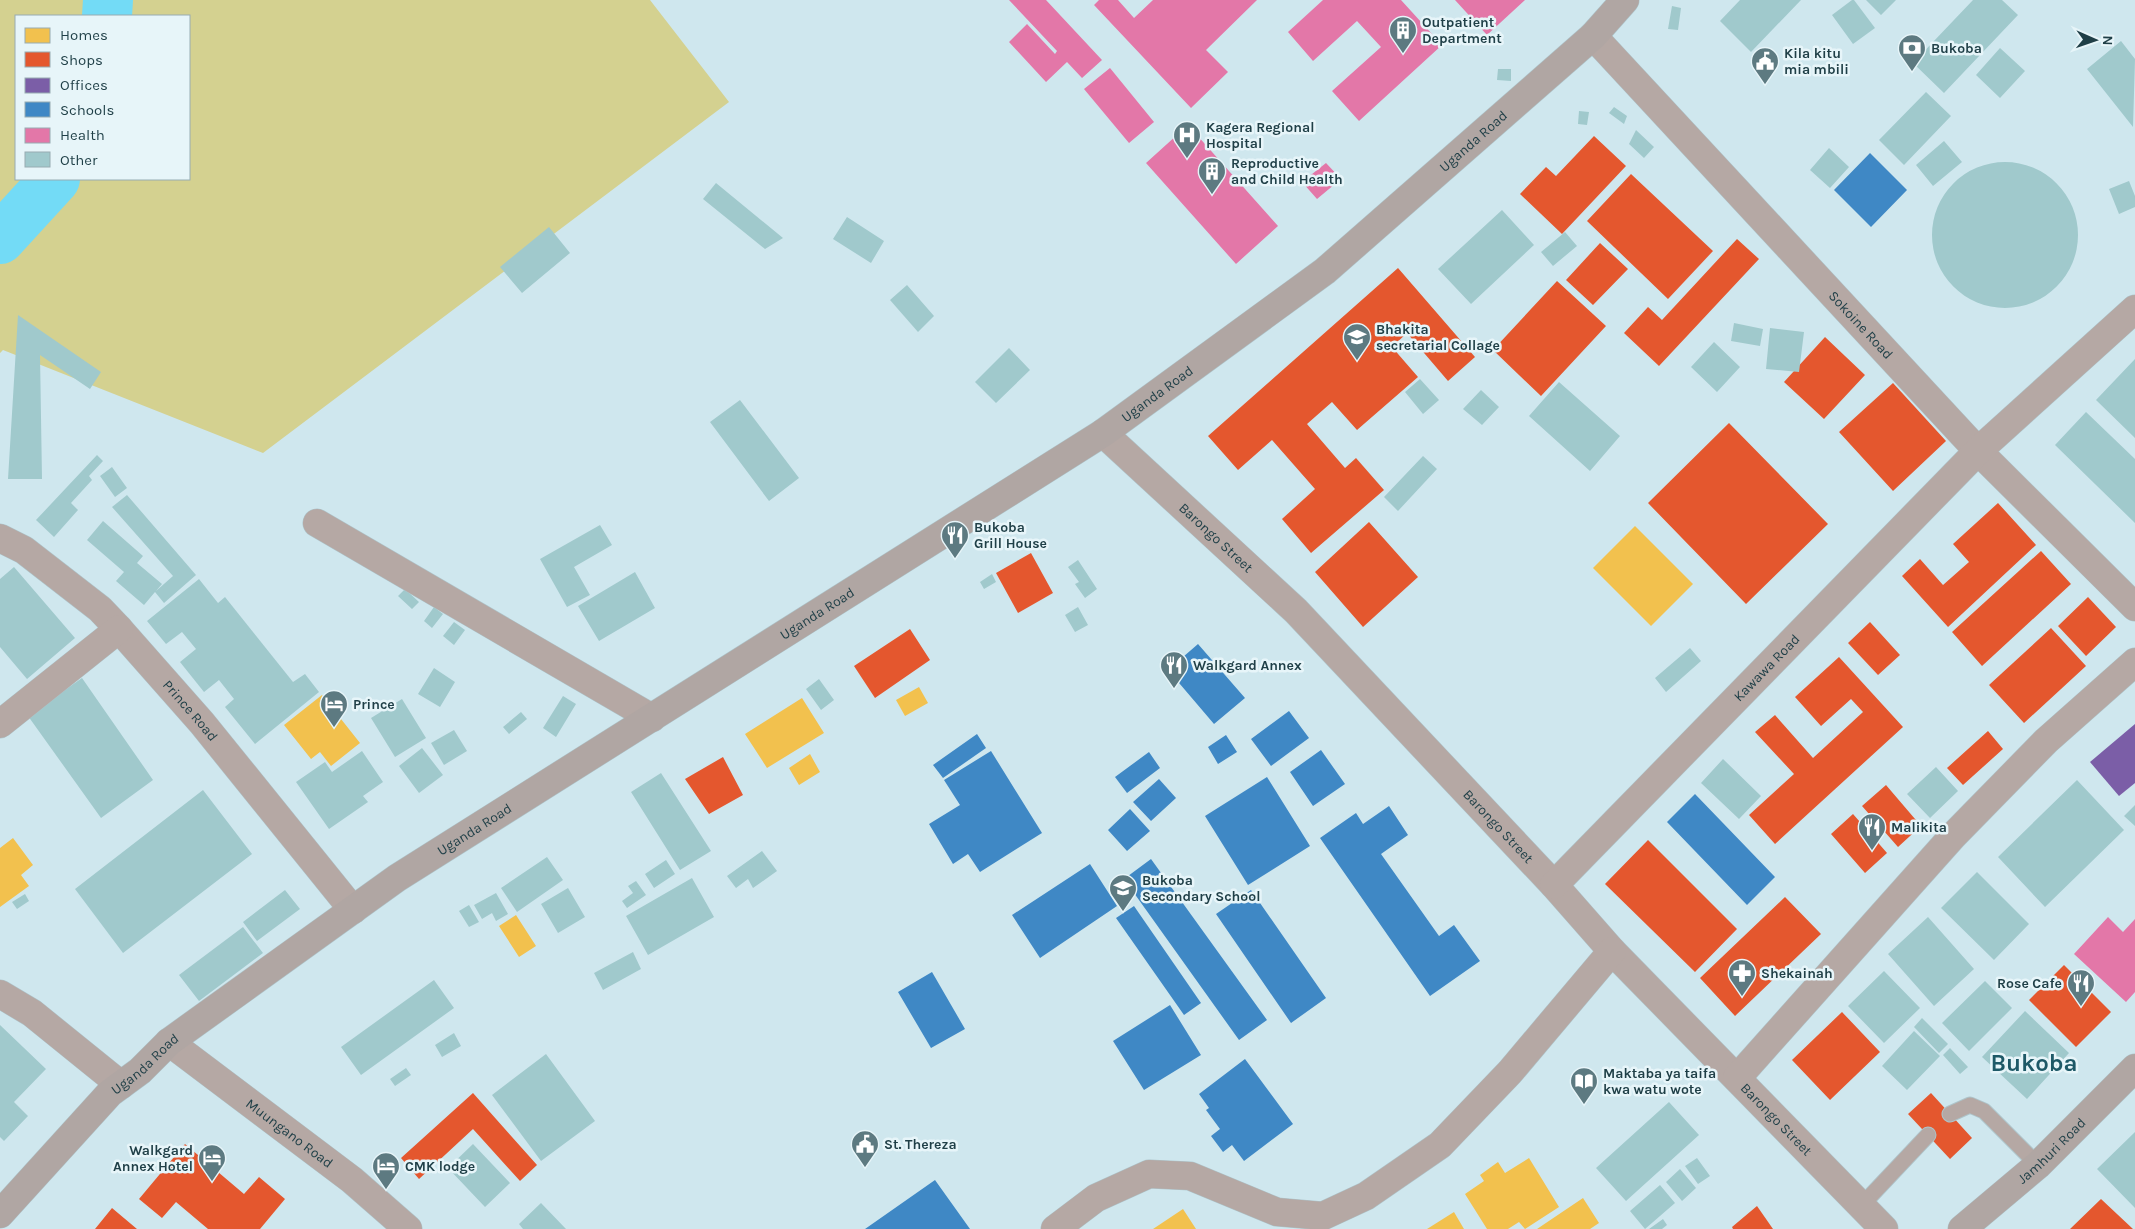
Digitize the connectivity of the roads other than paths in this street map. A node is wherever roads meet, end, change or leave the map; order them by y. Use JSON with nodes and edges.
{"nodes":[{"id":1,"x":1625,"y":0,"type":"edge"},
{"id":2,"x":1593,"y":36,"type":"junction"},
{"id":3,"x":2135,"y":309,"type":"edge"},
{"id":4,"x":1103,"y":433,"type":"junction"},
{"id":5,"x":1978,"y":451,"type":"junction"},
{"id":6,"x":317,"y":523,"type":"dead end"},
{"id":7,"x":0,"y":538,"type":"edge"},
{"id":8,"x":2135,"y":607,"type":"edge"},
{"id":9,"x":119,"y":629,"type":"junction"},
{"id":10,"x":2135,"y":662,"type":"edge"},
{"id":11,"x":652,"y":718,"type":"junction"},
{"id":12,"x":0,"y":724,"type":"edge"},
{"id":13,"x":1554,"y":885,"type":"junction"},
{"id":14,"x":353,"y":910,"type":"junction"},
{"id":15,"x":1612,"y":951,"type":"junction"},
{"id":16,"x":0,"y":994,"type":"edge"},
{"id":17,"x":169,"y":1042,"type":"junction"},
{"id":18,"x":2135,"y":1068,"type":"edge"},
{"id":19,"x":1737,"y":1078,"type":"junction"},
{"id":20,"x":121,"y":1085,"type":"junction"},
{"id":21,"x":1950,"y":1114,"type":"dead end"},
{"id":22,"x":1928,"y":1135,"type":"dead end"},
{"id":23,"x":2038,"y":1165,"type":"junction"},
{"id":24,"x":1860,"y":1206,"type":"junction"},
{"id":25,"x":0,"y":1214,"type":"edge"},
{"id":26,"x":1969,"y":1227,"type":"edge"},
{"id":27,"x":408,"y":1229,"type":"edge"},
{"id":28,"x":1055,"y":1229,"type":"edge"},
{"id":29,"x":1884,"y":1229,"type":"edge"}],
"edges":[{"from":1,"to":2,"type":"main road","name":"Uganda Road"},
{"from":2,"to":4,"type":"main road","name":"Uganda Road"},
{"from":2,"to":5,"type":"street","name":"Sokoine Road"},
{"from":3,"to":5,"type":"street","name":"Kawawa Road"},
{"from":4,"to":11,"type":"main road","name":"Uganda Road"},
{"from":4,"to":13,"type":"street","name":"Barongo Street"},
{"from":5,"to":8,"type":"street","name":"Sokoine Road"},
{"from":5,"to":13,"type":"street","name":"Kawawa Road"},
{"from":6,"to":11,"type":"street"},
{"from":7,"to":9,"type":"street","name":"Prince Road"},
{"from":9,"to":12,"type":"street"},
{"from":9,"to":14,"type":"street","name":"Prince Road"},
{"from":10,"to":19,"type":"street"},
{"from":11,"to":14,"type":"main road","name":"Uganda Road"},
{"from":13,"to":15,"type":"street","name":"Barongo Street"},
{"from":14,"to":17,"type":"main road","name":"Uganda Road"},
{"from":15,"to":19,"type":"street","name":"Barongo Street"},
{"from":15,"to":28,"type":"street"},
{"from":16,"to":20,"type":"street"},
{"from":17,"to":20,"type":"main road","name":"Uganda Road"},
{"from":17,"to":27,"type":"street","name":"Muungano Road"},
{"from":18,"to":23,"type":"main road","name":"Jamhuri Road"},
{"from":19,"to":24,"type":"street","name":"Barongo Street"},
{"from":20,"to":25,"type":"main road","name":"Uganda Road"},
{"from":21,"to":23,"type":"lane"},
{"from":22,"to":24,"type":"lane"},
{"from":23,"to":26,"type":"main road","name":"Jamhuri Road"},
{"from":24,"to":29,"type":"street","name":"Barongo Street"}]}
